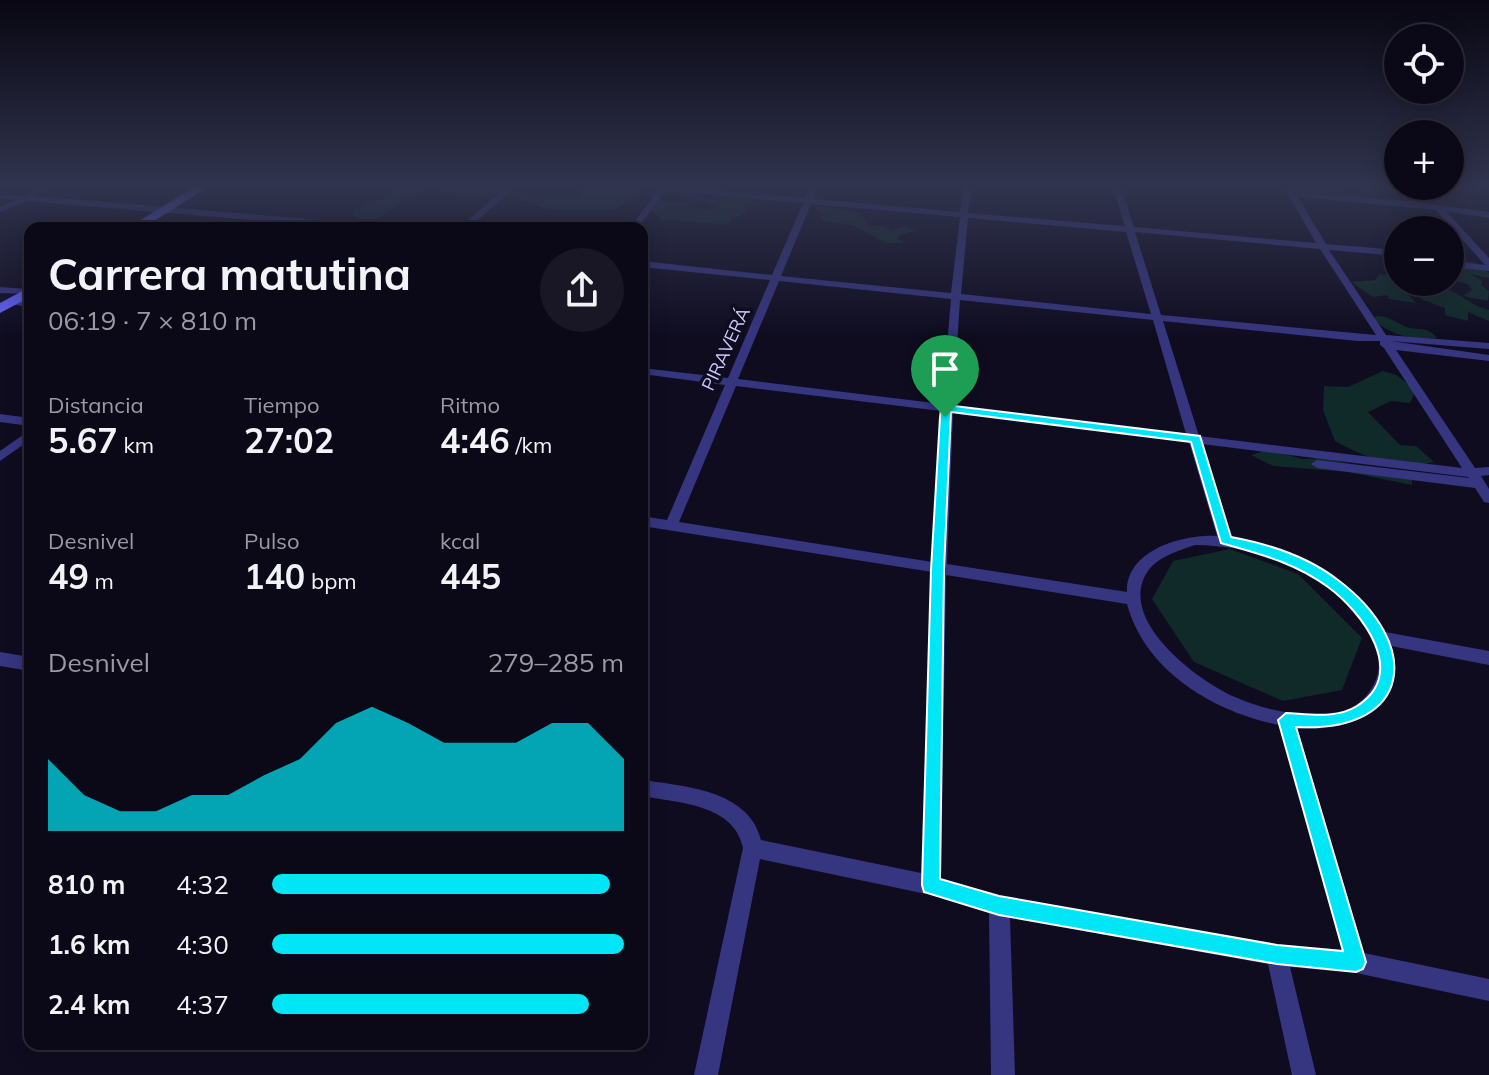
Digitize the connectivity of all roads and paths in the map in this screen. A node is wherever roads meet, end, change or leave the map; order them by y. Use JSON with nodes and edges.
{"nodes":[{"id":1,"x":794,"y":237,"type":"edge"},
{"id":2,"x":961,"y":237,"type":"edge"},
{"id":3,"x":1130,"y":237,"type":"edge"},
{"id":4,"x":1195,"y":237,"type":"edge"},
{"id":5,"x":1317,"y":237,"type":"edge"},
{"id":6,"x":1465,"y":237,"type":"edge"},
{"id":7,"x":1325,"y":251,"type":"junction"},
{"id":8,"x":1384,"y":253,"type":"edge"},
{"id":9,"x":1384,"y":258,"type":"edge"},
{"id":10,"x":1464,"y":260,"type":"edge"},
{"id":11,"x":1488,"y":263,"type":"edge"},
{"id":12,"x":1464,"y":264,"type":"edge"},
{"id":13,"x":648,"y":265,"type":"edge"},
{"id":14,"x":778,"y":279,"type":"junction"},
{"id":15,"x":0,"y":290,"type":"edge"},
{"id":16,"x":956,"y":296,"type":"junction"},
{"id":17,"x":22,"y":299,"type":"edge"},
{"id":18,"x":1155,"y":318,"type":"junction"},
{"id":19,"x":1385,"y":342,"type":"junction"},
{"id":20,"x":1489,"y":346,"type":"edge"},
{"id":21,"x":1489,"y":358,"type":"edge"},
{"id":22,"x":648,"y":372,"type":"edge"},
{"id":23,"x":648,"y":380,"type":"edge"},
{"id":24,"x":728,"y":386,"type":"junction"},
{"id":25,"x":946,"y":413,"type":"junction"},
{"id":26,"x":0,"y":418,"type":"edge"},
{"id":27,"x":24,"y":421,"type":"edge"},
{"id":28,"x":24,"y":439,"type":"edge"},
{"id":29,"x":1197,"y":444,"type":"junction"},
{"id":30,"x":0,"y":457,"type":"edge"},
{"id":31,"x":1489,"y":471,"type":"edge"},
{"id":32,"x":1476,"y":478,"type":"junction"},
{"id":33,"x":1489,"y":499,"type":"edge"},
{"id":34,"x":648,"y":522,"type":"edge"},
{"id":35,"x":671,"y":526,"type":"junction"},
{"id":36,"x":1225,"y":540,"type":"junction"},
{"id":37,"x":938,"y":570,"type":"junction"},
{"id":38,"x":1133,"y":599,"type":"junction"},
{"id":39,"x":1381,"y":638,"type":"junction"},
{"id":40,"x":1489,"y":658,"type":"edge"},
{"id":41,"x":0,"y":659,"type":"edge"},
{"id":42,"x":24,"y":663,"type":"edge"},
{"id":43,"x":1286,"y":720,"type":"junction"},
{"id":44,"x":648,"y":789,"type":"edge"},
{"id":45,"x":753,"y":848,"type":"junction"},
{"id":46,"x":931,"y":885,"type":"junction"},
{"id":47,"x":999,"y":906,"type":"junction"},
{"id":48,"x":1277,"y":955,"type":"junction"},
{"id":49,"x":1356,"y":962,"type":"junction"},
{"id":50,"x":1489,"y":990,"type":"edge"},
{"id":51,"x":706,"y":1075,"type":"edge"},
{"id":52,"x":1003,"y":1075,"type":"edge"},
{"id":53,"x":1304,"y":1075,"type":"edge"}],
"edges":[{"from":1,"to":14,"type":"street","name":"PIRAVERÁ"},
{"from":2,"to":16,"type":"street"},
{"from":3,"to":18,"type":"street"},
{"from":4,"to":7,"type":"street"},
{"from":5,"to":7,"type":"street"},
{"from":6,"to":11,"type":"street"},
{"from":7,"to":8,"type":"street"},
{"from":7,"to":9,"type":"street"},
{"from":7,"to":19,"type":"street"},
{"from":10,"to":11,"type":"street"},
{"from":11,"to":12,"type":"street"},
{"from":13,"to":14,"type":"street"},
{"from":14,"to":16,"type":"street"},
{"from":14,"to":24,"type":"street","name":"PIRAVERÁ"},
{"from":15,"to":17,"type":"street"},
{"from":16,"to":18,"type":"street"},
{"from":16,"to":25,"type":"street"},
{"from":18,"to":19,"type":"street"},
{"from":18,"to":29,"type":"street"},
{"from":19,"to":20,"type":"street"},
{"from":19,"to":21,"type":"street"},
{"from":19,"to":32,"type":"street"},
{"from":22,"to":24,"type":"street"},
{"from":23,"to":24,"type":"street"},
{"from":24,"to":25,"type":"street"},
{"from":24,"to":35,"type":"street","name":"PIRAVERÁ"},
{"from":25,"to":29,"type":"street"},
{"from":25,"to":37,"type":"street"},
{"from":26,"to":27,"type":"street"},
{"from":28,"to":30,"type":"street"},
{"from":29,"to":32,"type":"street"},
{"from":29,"to":36,"type":"street"},
{"from":31,"to":32,"type":"street"},
{"from":32,"to":33,"type":"street"},
{"from":34,"to":35,"type":"street"},
{"from":35,"to":37,"type":"street"},
{"from":36,"to":38,"type":"street"},
{"from":36,"to":39,"type":"street"},
{"from":37,"to":38,"type":"street"},
{"from":37,"to":46,"type":"street"},
{"from":38,"to":43,"type":"street"},
{"from":39,"to":40,"type":"street"},
{"from":39,"to":43,"type":"street"},
{"from":41,"to":42,"type":"street"},
{"from":43,"to":49,"type":"street"},
{"from":44,"to":45,"type":"street"},
{"from":45,"to":46,"type":"street"},
{"from":45,"to":51,"type":"street"},
{"from":46,"to":47,"type":"street"},
{"from":47,"to":48,"type":"street"},
{"from":47,"to":52,"type":"street"},
{"from":48,"to":49,"type":"street"},
{"from":48,"to":53,"type":"street"},
{"from":49,"to":50,"type":"street"}]}
